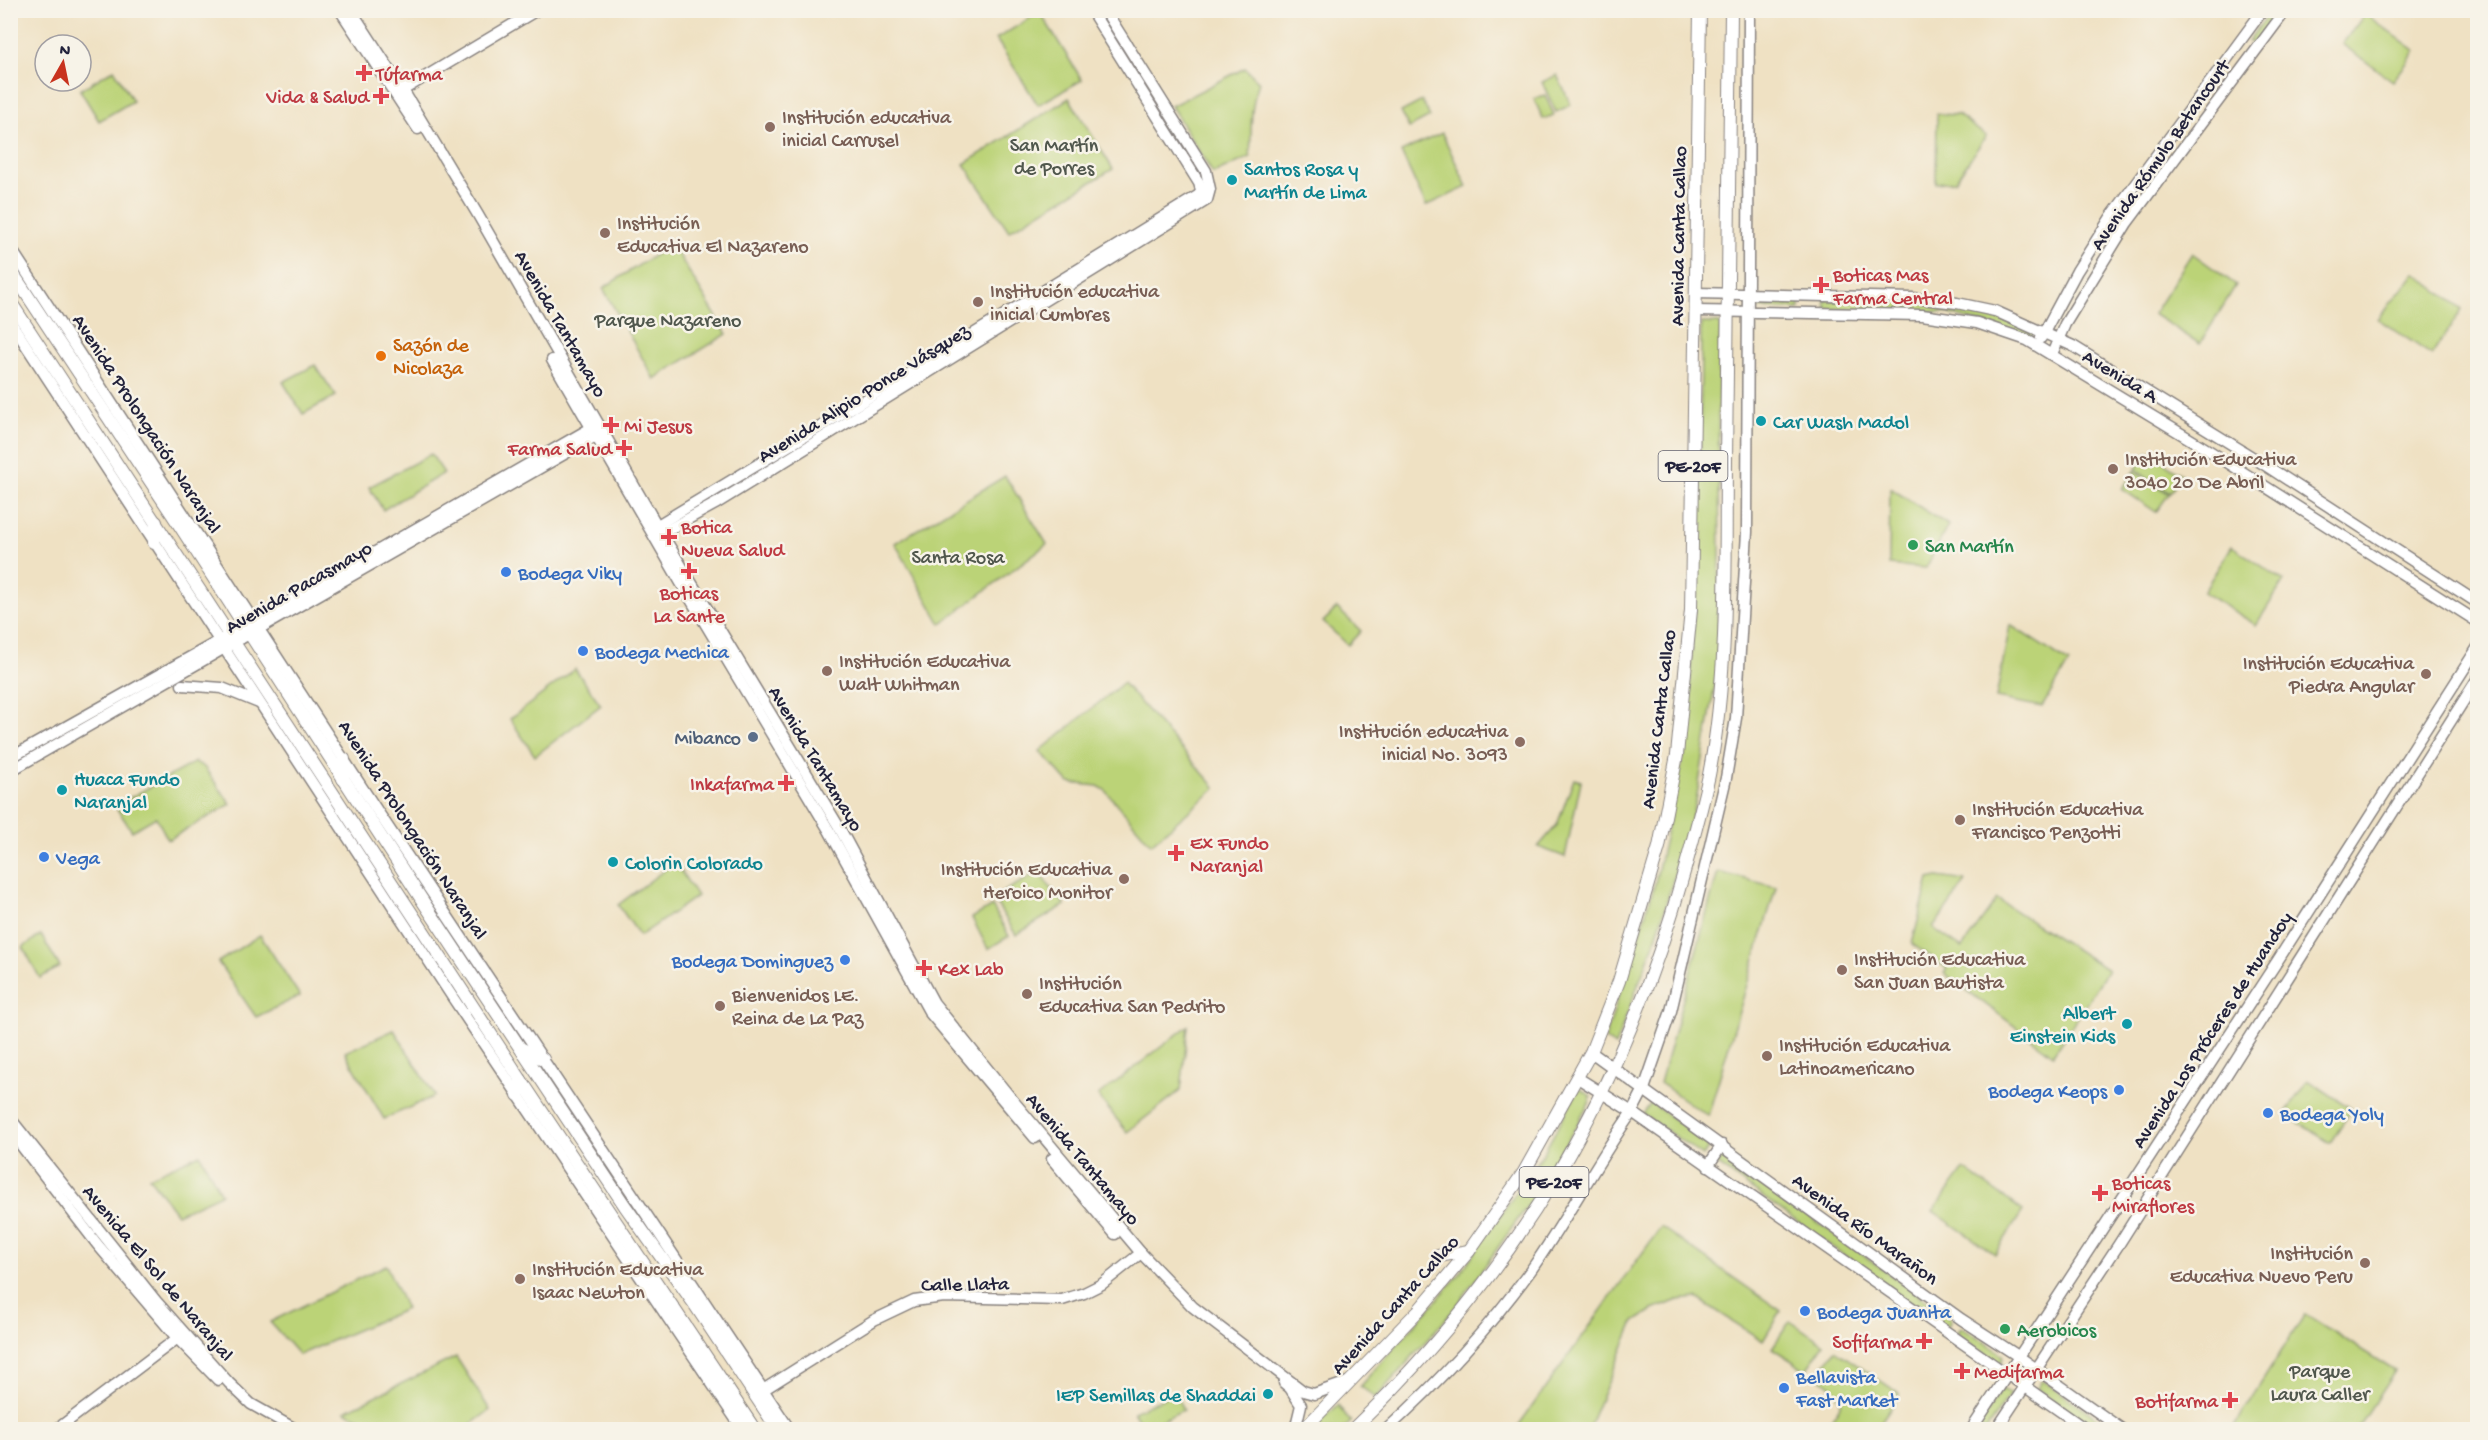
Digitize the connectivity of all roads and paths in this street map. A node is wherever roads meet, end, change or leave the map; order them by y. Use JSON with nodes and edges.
{"nodes":[{"id":1,"x":340,"y":10,"type":"edge"},
{"id":2,"x":351,"y":10,"type":"edge"},
{"id":3,"x":537,"y":10,"type":"edge"},
{"id":4,"x":1091,"y":10,"type":"edge"},
{"id":5,"x":1105,"y":10,"type":"edge"},
{"id":6,"x":1700,"y":10,"type":"edge"},
{"id":7,"x":1731,"y":10,"type":"edge"},
{"id":8,"x":1749,"y":10,"type":"edge"},
{"id":9,"x":2263,"y":10,"type":"edge"},
{"id":10,"x":2286,"y":10,"type":"edge"},
{"id":11,"x":400,"y":92,"type":"junction"},
{"id":12,"x":1205,"y":193,"type":"junction"},
{"id":13,"x":10,"y":247,"type":"edge"},
{"id":14,"x":10,"y":269,"type":"edge"},
{"id":15,"x":1696,"y":292,"type":"junction"},
{"id":16,"x":1727,"y":294,"type":"junction"},
{"id":17,"x":1748,"y":295,"type":"junction"},
{"id":18,"x":10,"y":301,"type":"edge"},
{"id":19,"x":49,"y":309,"type":"junction"},
{"id":20,"x":1696,"y":311,"type":"junction"},
{"id":21,"x":1748,"y":311,"type":"junction"},
{"id":22,"x":1727,"y":312,"type":"junction"},
{"id":23,"x":10,"y":321,"type":"edge"},
{"id":24,"x":47,"y":323,"type":"junction"},
{"id":25,"x":27,"y":326,"type":"junction"},
{"id":26,"x":2044,"y":332,"type":"junction"},
{"id":27,"x":2059,"y":339,"type":"junction"},
{"id":28,"x":2037,"y":346,"type":"junction"},
{"id":29,"x":2052,"y":354,"type":"junction"},
{"id":30,"x":598,"y":430,"type":"junction"},
{"id":31,"x":176,"y":520,"type":"junction"},
{"id":32,"x":156,"y":522,"type":"junction"},
{"id":33,"x":191,"y":524,"type":"junction"},
{"id":34,"x":656,"y":532,"type":"junction"},
{"id":35,"x":154,"y":543,"type":"junction"},
{"id":36,"x":2478,"y":603,"type":"edge"},
{"id":37,"x":2478,"y":622,"type":"edge"},
{"id":38,"x":252,"y":628,"type":"junction"},
{"id":39,"x":227,"y":642,"type":"junction"},
{"id":40,"x":2478,"y":647,"type":"edge"},
{"id":41,"x":2478,"y":678,"type":"edge"},
{"id":42,"x":182,"y":684,"type":"dead end"},
{"id":43,"x":261,"y":704,"type":"junction"},
{"id":44,"x":270,"y":716,"type":"junction"},
{"id":45,"x":287,"y":724,"type":"junction"},
{"id":46,"x":10,"y":758,"type":"edge"},
{"id":47,"x":344,"y":759,"type":"junction"},
{"id":48,"x":10,"y":771,"type":"edge"},
{"id":49,"x":343,"y":779,"type":"junction"},
{"id":50,"x":521,"y":1049,"type":"junction"},
{"id":51,"x":1591,"y":1052,"type":"junction"},
{"id":52,"x":543,"y":1059,"type":"junction"},
{"id":53,"x":1613,"y":1069,"type":"junction"},
{"id":54,"x":1578,"y":1078,"type":"junction"},
{"id":55,"x":521,"y":1080,"type":"junction"},
{"id":56,"x":1644,"y":1089,"type":"junction"},
{"id":57,"x":1602,"y":1093,"type":"junction"},
{"id":58,"x":518,"y":1095,"type":"junction"},
{"id":59,"x":1632,"y":1112,"type":"junction"},
{"id":60,"x":10,"y":1118,"type":"edge"},
{"id":61,"x":10,"y":1131,"type":"edge"},
{"id":62,"x":1722,"y":1146,"type":"junction"},
{"id":63,"x":1708,"y":1166,"type":"junction"},
{"id":64,"x":1469,"y":1251,"type":"junction"},
{"id":65,"x":1139,"y":1255,"type":"junction"},
{"id":66,"x":1438,"y":1256,"type":"dead end"},
{"id":67,"x":694,"y":1284,"type":"junction"},
{"id":68,"x":655,"y":1299,"type":"junction"},
{"id":69,"x":693,"y":1302,"type":"junction"},
{"id":70,"x":673,"y":1306,"type":"junction"},
{"id":71,"x":181,"y":1335,"type":"junction"},
{"id":72,"x":2018,"y":1356,"type":"junction"},
{"id":73,"x":1366,"y":1366,"type":"junction"},
{"id":74,"x":2036,"y":1368,"type":"junction"},
{"id":75,"x":2006,"y":1375,"type":"junction"},
{"id":76,"x":2025,"y":1386,"type":"junction"},
{"id":77,"x":763,"y":1390,"type":"junction"},
{"id":78,"x":56,"y":1430,"type":"edge"},
{"id":79,"x":281,"y":1430,"type":"edge"},
{"id":80,"x":297,"y":1430,"type":"edge"},
{"id":81,"x":743,"y":1430,"type":"edge"},
{"id":82,"x":755,"y":1430,"type":"edge"},
{"id":83,"x":778,"y":1430,"type":"edge"},
{"id":84,"x":790,"y":1430,"type":"edge"},
{"id":85,"x":1295,"y":1430,"type":"edge"},
{"id":86,"x":1303,"y":1430,"type":"edge"},
{"id":87,"x":1352,"y":1430,"type":"edge"},
{"id":88,"x":1386,"y":1430,"type":"edge"},
{"id":89,"x":1971,"y":1430,"type":"edge"},
{"id":90,"x":1996,"y":1430,"type":"edge"},
{"id":91,"x":2087,"y":1430,"type":"edge"},
{"id":92,"x":2123,"y":1430,"type":"edge"}],
"edges":[{"from":1,"to":11,"type":"street","name":"Avenida Tantamayo"},
{"from":2,"to":11,"type":"street","name":"Avenida Tantamayo"},
{"from":3,"to":11,"type":"street"},
{"from":4,"to":12,"type":"street"},
{"from":5,"to":12,"type":"street"},
{"from":6,"to":15,"type":"main road","name":"Avenida Canta Callao","number":"PE-20F"},
{"from":7,"to":16,"type":"main road","number":"PE-20F"},
{"from":8,"to":17,"type":"street"},
{"from":9,"to":26,"type":"street","name":"Avenida Rómulo Betancourt"},
{"from":10,"to":27,"type":"street","name":"Avenida Rómulo Betancourt"},
{"from":11,"to":30,"type":"street","name":"Avenida Tantamayo"},
{"from":12,"to":34,"type":"street","name":"Avenida Alipio Ponce Vásquez"},
{"from":13,"to":19,"type":"street","name":"Avenida Prolongación Naranjal"},
{"from":14,"to":24,"type":"main road","name":"Avenida Prolongación Naranjal"},
{"from":15,"to":16,"type":"street","name":"Avenida A"},
{"from":15,"to":20,"type":"main road","name":"Avenida Canta Callao","number":"PE-20F"},
{"from":16,"to":17,"type":"street","name":"Avenida A"},
{"from":16,"to":22,"type":"main road","number":"PE-20F"},
{"from":17,"to":21,"type":"street"},
{"from":17,"to":26,"type":"street","name":"Avenida A"},
{"from":18,"to":25,"type":"main road"},
{"from":19,"to":24,"type":"main road"},
{"from":19,"to":33,"type":"street","name":"Avenida Prolongación Naranjal"},
{"from":20,"to":22,"type":"street","name":"Avenida A"},
{"from":20,"to":51,"type":"main road","name":"Avenida Canta Callao","number":"PE-20F"},
{"from":21,"to":22,"type":"street","name":"Avenida A"},
{"from":21,"to":28,"type":"street","name":"Avenida A"},
{"from":21,"to":56,"type":"street"},
{"from":22,"to":53,"type":"main road","number":"PE-20F"},
{"from":23,"to":25,"type":"main road"},
{"from":23,"to":35,"type":"street"},
{"from":24,"to":31,"type":"main road","name":"Avenida Prolongación Naranjal"},
{"from":25,"to":32,"type":"main road"},
{"from":26,"to":27,"type":"street","name":"Avenida A"},
{"from":26,"to":28,"type":"street","name":"Avenida Rómulo Betancourt"},
{"from":27,"to":29,"type":"street","name":"Avenida Rómulo Betancourt"},
{"from":27,"to":36,"type":"street","name":"Avenida A"},
{"from":28,"to":29,"type":"street","name":"Avenida A"},
{"from":29,"to":37,"type":"street","name":"Avenida A"},
{"from":30,"to":34,"type":"street","name":"Avenida Tantamayo"},
{"from":30,"to":38,"type":"street","name":"Avenida Pacasmayo"},
{"from":31,"to":33,"type":"main road"},
{"from":31,"to":38,"type":"main road","name":"Avenida Prolongación Naranjal"},
{"from":32,"to":35,"type":"main road"},
{"from":32,"to":39,"type":"main road"},
{"from":33,"to":38,"type":"street","name":"Avenida Prolongación Naranjal"},
{"from":34,"to":65,"type":"street","name":"Avenida Tantamayo"},
{"from":35,"to":39,"type":"street"},
{"from":38,"to":39,"type":"street","name":"Avenida Pacasmayo"},
{"from":38,"to":47,"type":"street","name":"Avenida Prolongación Naranjal"},
{"from":38,"to":49,"type":"main road","name":"Avenida Prolongación Naranjal"},
{"from":39,"to":43,"type":"street"},
{"from":39,"to":45,"type":"main road"},
{"from":39,"to":46,"type":"street","name":"Avenida Pacasmayo"},
{"from":39,"to":48,"type":"street","name":"Avenida Pacasmayo"},
{"from":40,"to":72,"type":"street","name":"Avenida Los Próceres de Huandoy"},
{"from":41,"to":74,"type":"street","name":"Avenida Los Próceres de Huandoy"},
{"from":42,"to":43,"type":"street"},
{"from":43,"to":44,"type":"street"},
{"from":44,"to":45,"type":"main road"},
{"from":44,"to":58,"type":"street"},
{"from":45,"to":55,"type":"main road"},
{"from":47,"to":49,"type":"main road"},
{"from":47,"to":52,"type":"street","name":"Avenida Prolongación Naranjal"},
{"from":49,"to":50,"type":"main road","name":"Avenida Prolongación Naranjal"},
{"from":50,"to":52,"type":"main road"},
{"from":50,"to":69,"type":"main road","name":"Avenida Prolongación Naranjal"},
{"from":51,"to":53,"type":"street","name":"Avenida Río Marañon"},
{"from":51,"to":54,"type":"main road","name":"Avenida Canta Callao","number":"PE-20F"},
{"from":52,"to":67,"type":"street","name":"Avenida Prolongación Naranjal"},
{"from":53,"to":56,"type":"street","name":"Avenida Río Marañon"},
{"from":53,"to":57,"type":"main road","number":"PE-20F"},
{"from":54,"to":57,"type":"street","name":"Avenida Río Marañon"},
{"from":54,"to":64,"type":"main road","name":"Avenida Canta Callao","number":"PE-20F"},
{"from":55,"to":58,"type":"main road"},
{"from":55,"to":70,"type":"main road"},
{"from":56,"to":59,"type":"street"},
{"from":56,"to":62,"type":"street","name":"Avenida Río Marañon"},
{"from":57,"to":59,"type":"street","name":"Avenida Río Marañon"},
{"from":57,"to":87,"type":"main road","number":"PE-20F"},
{"from":58,"to":68,"type":"street"},
{"from":59,"to":63,"type":"street","name":"Avenida Río Marañon"},
{"from":59,"to":88,"type":"street"},
{"from":60,"to":71,"type":"street","name":"Avenida El Sol de Naranjal"},
{"from":61,"to":71,"type":"street","name":"Avenida El Sol de Naranjal"},
{"from":62,"to":63,"type":"street"},
{"from":62,"to":72,"type":"street","name":"Avenida Río Marañon"},
{"from":63,"to":75,"type":"street","name":"Avenida Río Marañon"},
{"from":64,"to":66,"type":"main road"},
{"from":64,"to":73,"type":"main road","name":"Avenida Canta Callao","number":"PE-20F"},
{"from":65,"to":73,"type":"street","name":"Avenida Tantamayo"},
{"from":65,"to":77,"type":"street","name":"Calle Llata"},
{"from":65,"to":85,"type":"street","name":"Avenida Tantamayo"},
{"from":67,"to":69,"type":"main road"},
{"from":67,"to":77,"type":"street","name":"Avenida Prolongación Naranjal"},
{"from":68,"to":70,"type":"main road"},
{"from":68,"to":81,"type":"street"},
{"from":69,"to":83,"type":"main road","name":"Avenida Prolongación Naranjal"},
{"from":70,"to":82,"type":"main road"},
{"from":71,"to":78,"type":"street"},
{"from":71,"to":79,"type":"street","name":"Avenida El Sol de Naranjal"},
{"from":71,"to":80,"type":"street","name":"Avenida El Sol de Naranjal"},
{"from":72,"to":74,"type":"street","name":"Avenida Río Marañon"},
{"from":72,"to":75,"type":"street","name":"Avenida Los Próceres de Huandoy"},
{"from":73,"to":86,"type":"main road","name":"Avenida Canta Callao","number":"PE-20F"},
{"from":74,"to":76,"type":"street","name":"Avenida Los Próceres de Huandoy"},
{"from":74,"to":92,"type":"street","name":"Avenida Río Marañon"},
{"from":75,"to":76,"type":"street","name":"Avenida Río Marañon"},
{"from":75,"to":89,"type":"street","name":"Avenida Los Próceres de Huandoy"},
{"from":76,"to":90,"type":"street","name":"Avenida Los Próceres de Huandoy"},
{"from":76,"to":91,"type":"street","name":"Avenida Río Marañon"},
{"from":77,"to":84,"type":"street","name":"Avenida Prolongación Naranjal"}]}
